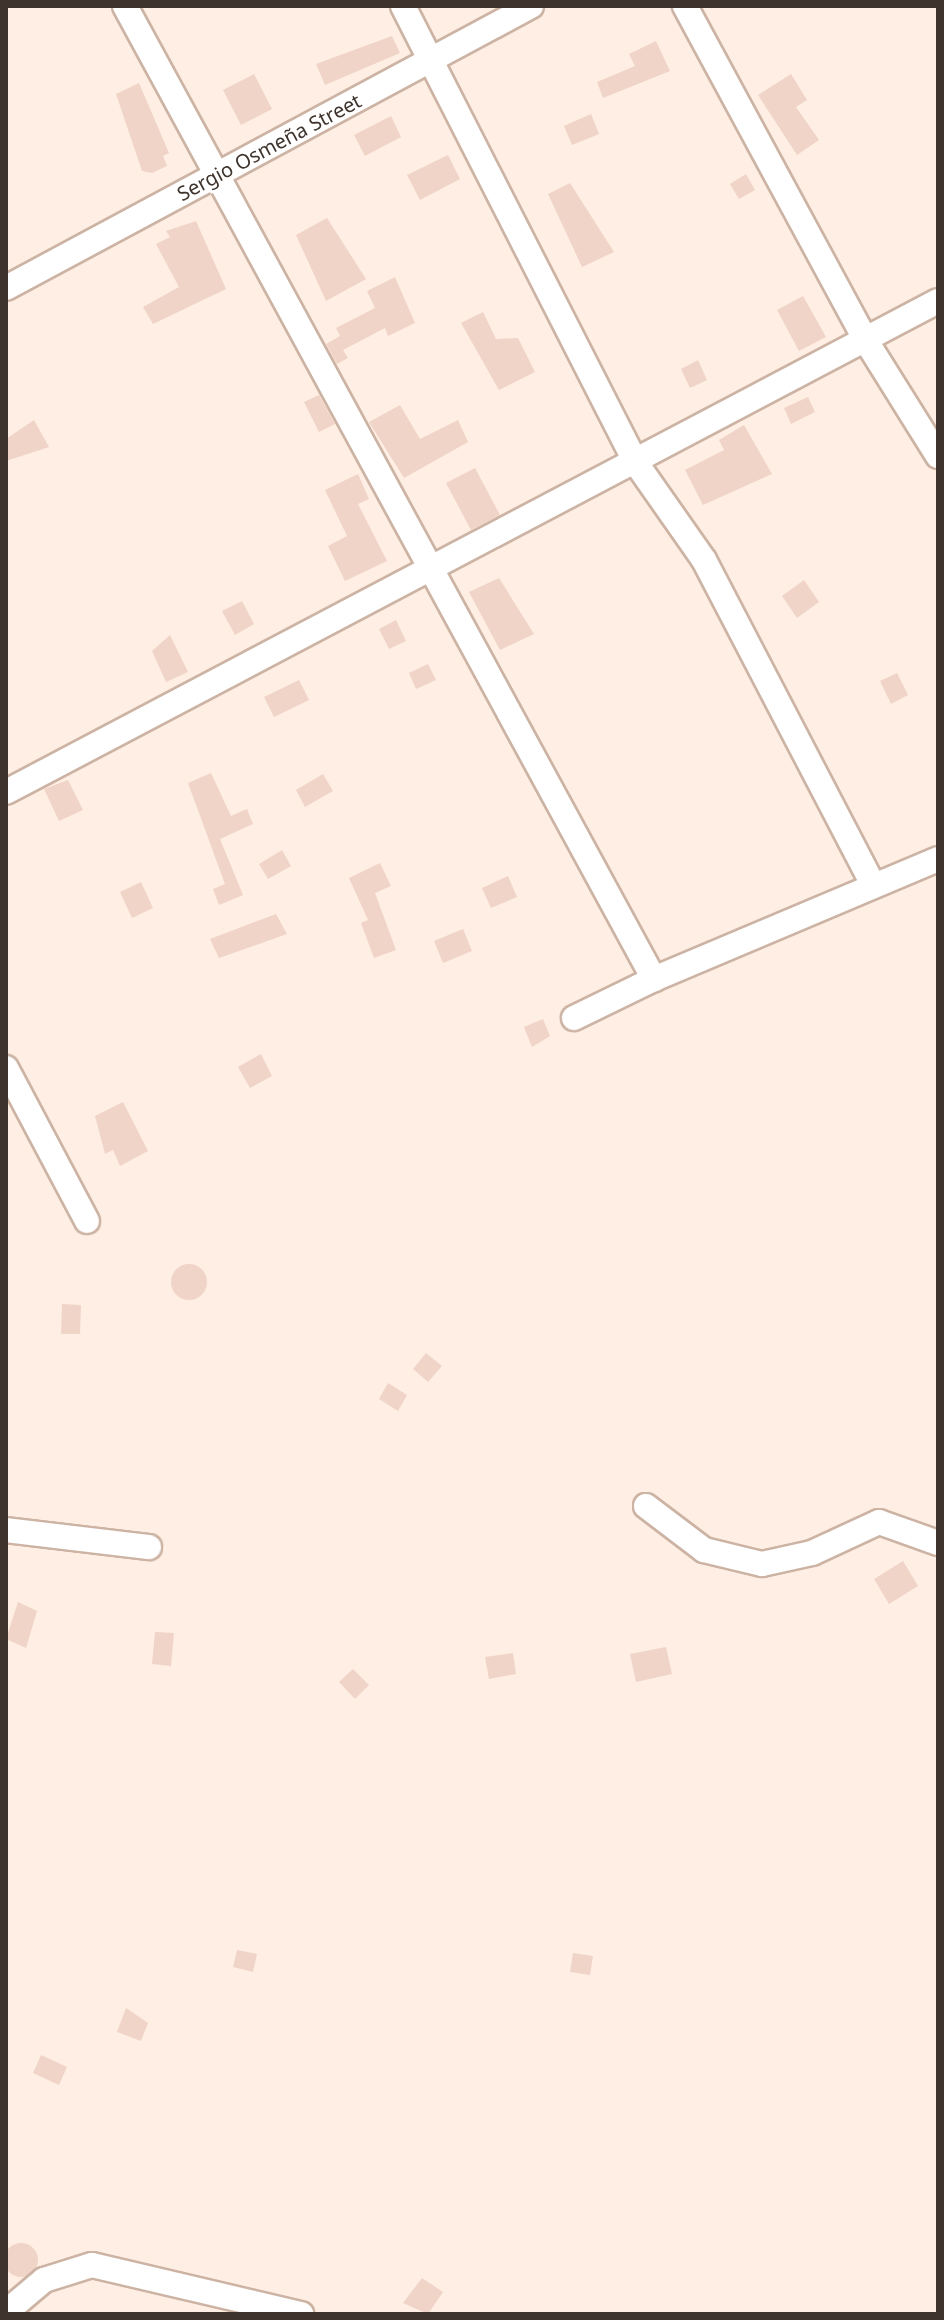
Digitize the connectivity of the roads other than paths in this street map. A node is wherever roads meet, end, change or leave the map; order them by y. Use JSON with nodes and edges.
{"nodes":[{"id":1,"x":125,"y":6,"type":"edge"},
{"id":2,"x":403,"y":6,"type":"edge"},
{"id":3,"x":531,"y":6,"type":"edge"},
{"id":4,"x":685,"y":6,"type":"edge"},
{"id":5,"x":431,"y":60,"type":"junction"},
{"id":6,"x":217,"y":176,"type":"junction"},
{"id":7,"x":6,"y":288,"type":"edge"},
{"id":8,"x":938,"y":301,"type":"edge"},
{"id":9,"x":868,"y":344,"type":"junction"},
{"id":10,"x":938,"y":456,"type":"edge"},
{"id":11,"x":636,"y":463,"type":"junction"},
{"id":12,"x":426,"y":571,"type":"junction"},
{"id":13,"x":6,"y":792,"type":"edge"},
{"id":14,"x":938,"y":859,"type":"edge"},
{"id":15,"x":873,"y":885,"type":"junction"},
{"id":16,"x":654,"y":979,"type":"junction"},
{"id":17,"x":574,"y":1018,"type":"dead end"},
{"id":18,"x":6,"y":1068,"type":"edge"},
{"id":19,"x":87,"y":1221,"type":"dead end"},
{"id":20,"x":646,"y":1506,"type":"dead end"},
{"id":21,"x":6,"y":1530,"type":"edge"},
{"id":22,"x":938,"y":1543,"type":"edge"},
{"id":23,"x":149,"y":1547,"type":"dead end"},
{"id":24,"x":6,"y":2312,"type":"edge"},
{"id":25,"x":301,"y":2314,"type":"edge"}],
"edges":[{"from":1,"to":6,"type":"street"},
{"from":2,"to":5,"type":"street"},
{"from":3,"to":5,"type":"street","name":"Sergio Osmeña Street"},
{"from":4,"to":9,"type":"street"},
{"from":5,"to":6,"type":"street","name":"Sergio Osmeña Street"},
{"from":5,"to":11,"type":"street"},
{"from":6,"to":7,"type":"street","name":"Sergio Osmeña Street"},
{"from":6,"to":12,"type":"street"},
{"from":8,"to":9,"type":"street"},
{"from":9,"to":10,"type":"street"},
{"from":9,"to":11,"type":"street"},
{"from":11,"to":12,"type":"street"},
{"from":11,"to":15,"type":"street"},
{"from":12,"to":13,"type":"street"},
{"from":12,"to":16,"type":"street"},
{"from":14,"to":15,"type":"street"},
{"from":15,"to":16,"type":"street"},
{"from":16,"to":17,"type":"street"},
{"from":18,"to":19,"type":"street"},
{"from":20,"to":22,"type":"street"},
{"from":21,"to":23,"type":"street"},
{"from":24,"to":25,"type":"street"}]}
